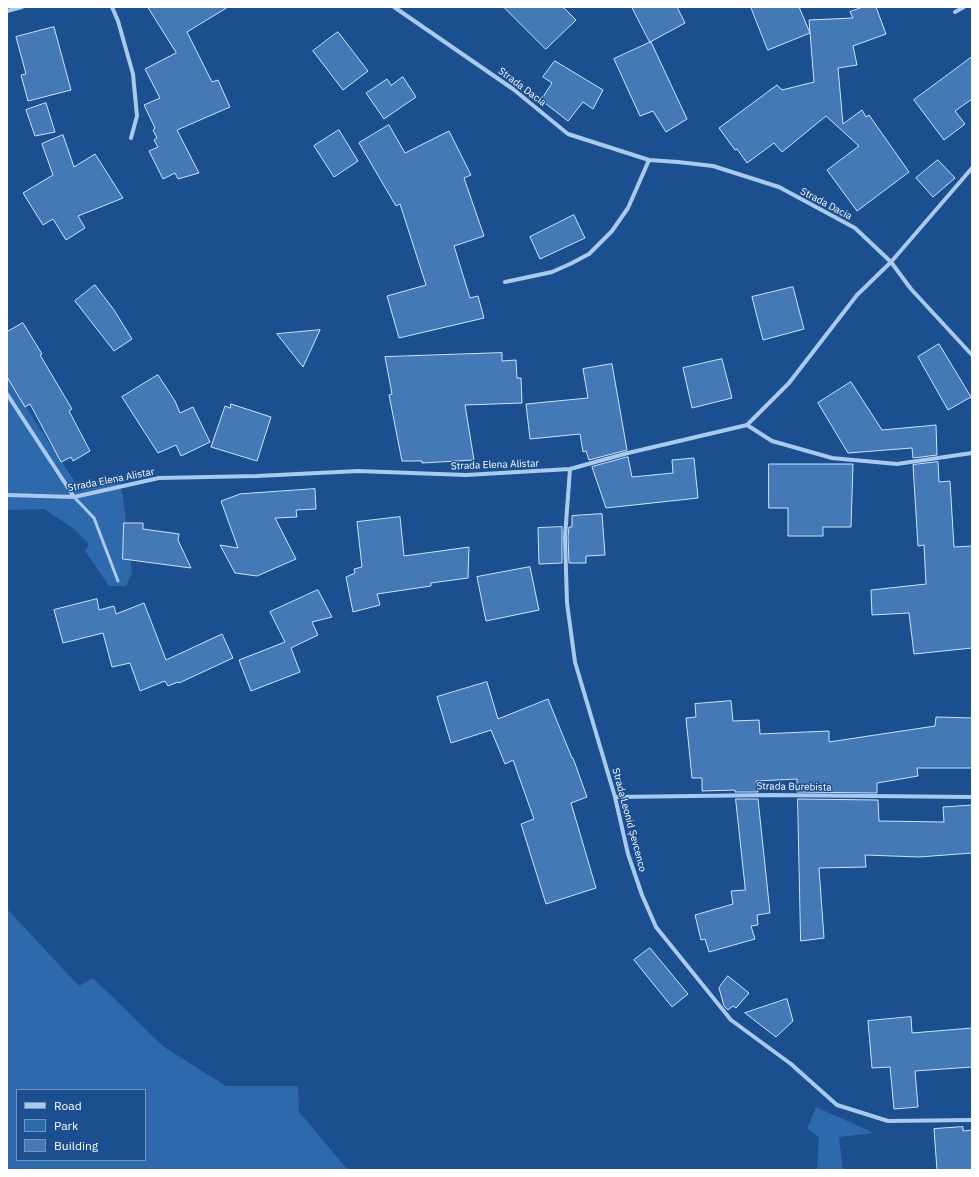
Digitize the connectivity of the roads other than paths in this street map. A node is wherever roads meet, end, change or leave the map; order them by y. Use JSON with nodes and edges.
{"nodes":[{"id":1,"x":22,"y":7,"type":"edge"},
{"id":2,"x":112,"y":7,"type":"edge"},
{"id":3,"x":394,"y":7,"type":"edge"},
{"id":4,"x":964,"y":7,"type":"edge"},
{"id":5,"x":7,"y":11,"type":"edge"},
{"id":6,"x":955,"y":12,"type":"dead end"},
{"id":7,"x":131,"y":138,"type":"dead end"},
{"id":8,"x":648,"y":160,"type":"junction"},
{"id":9,"x":972,"y":168,"type":"edge"},
{"id":10,"x":891,"y":262,"type":"junction"},
{"id":11,"x":505,"y":282,"type":"dead end"},
{"id":12,"x":972,"y":355,"type":"edge"},
{"id":13,"x":7,"y":394,"type":"edge"},
{"id":14,"x":747,"y":425,"type":"junction"},
{"id":15,"x":972,"y":453,"type":"edge"},
{"id":16,"x":570,"y":469,"type":"junction"},
{"id":17,"x":7,"y":496,"type":"edge"},
{"id":18,"x":74,"y":498,"type":"junction"},
{"id":19,"x":118,"y":581,"type":"dead end"},
{"id":20,"x":615,"y":797,"type":"junction"},
{"id":21,"x":972,"y":797,"type":"edge"},
{"id":22,"x":972,"y":1120,"type":"edge"}],
"edges":[{"from":1,"to":5,"type":"street"},
{"from":2,"to":7,"type":"street"},
{"from":3,"to":8,"type":"street","name":"Strada Dacia"},
{"from":4,"to":6,"type":"street"},
{"from":8,"to":10,"type":"street","name":"Strada Dacia"},
{"from":8,"to":11,"type":"street"},
{"from":9,"to":10,"type":"street"},
{"from":10,"to":12,"type":"street","name":"Strada Dacia"},
{"from":10,"to":14,"type":"street"},
{"from":13,"to":18,"type":"street"},
{"from":14,"to":15,"type":"street"},
{"from":14,"to":16,"type":"street","name":"Strada Elena Alistar"},
{"from":16,"to":18,"type":"street","name":"Strada Elena Alistar"},
{"from":16,"to":20,"type":"street","name":"Strada Leonid Șevcenco"},
{"from":17,"to":18,"type":"street","name":"Strada Elena Alistar"},
{"from":18,"to":19,"type":"lane"},
{"from":20,"to":21,"type":"street","name":"Strada Burebista"},
{"from":20,"to":22,"type":"street","name":"Strada Leonid Șevcenco"}]}
